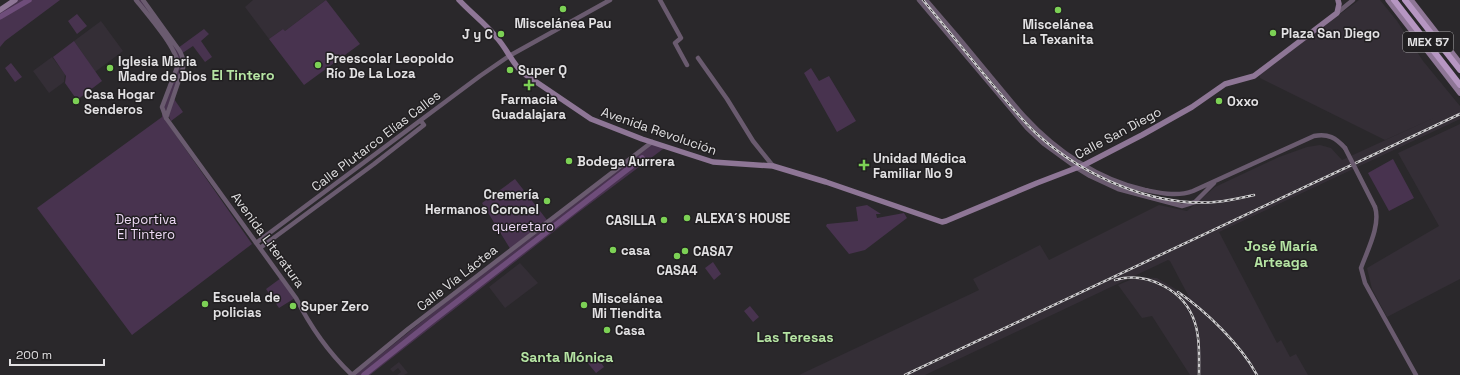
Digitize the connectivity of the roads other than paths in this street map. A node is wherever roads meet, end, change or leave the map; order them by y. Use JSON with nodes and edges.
{"nodes":[{"id":1,"x":15,"y":0,"type":"edge"},
{"id":2,"x":136,"y":0,"type":"edge"},
{"id":3,"x":143,"y":0,"type":"edge"},
{"id":4,"x":459,"y":0,"type":"edge"},
{"id":5,"x":610,"y":0,"type":"edge"},
{"id":6,"x":919,"y":0,"type":"edge"},
{"id":7,"x":926,"y":0,"type":"edge"},
{"id":8,"x":1338,"y":0,"type":"edge"},
{"id":9,"x":1347,"y":0,"type":"edge"},
{"id":10,"x":1353,"y":0,"type":"edge"},
{"id":11,"x":1389,"y":0,"type":"edge"},
{"id":12,"x":1394,"y":0,"type":"edge"},
{"id":13,"x":1405,"y":0,"type":"edge"},
{"id":14,"x":1410,"y":0,"type":"edge"},
{"id":15,"x":661,"y":1,"type":"edge"},
{"id":16,"x":1343,"y":8,"type":"junction"},
{"id":17,"x":0,"y":10,"type":"edge"},
{"id":18,"x":1337,"y":13,"type":"junction"},
{"id":19,"x":510,"y":56,"type":"junction"},
{"id":20,"x":698,"y":58,"type":"dead end"},
{"id":21,"x":1460,"y":63,"type":"edge"},
{"id":22,"x":687,"y":65,"type":"dead end"},
{"id":23,"x":1460,"y":70,"type":"edge"},
{"id":24,"x":1460,"y":85,"type":"edge"},
{"id":25,"x":1460,"y":93,"type":"edge"},
{"id":26,"x":166,"y":118,"type":"junction"},
{"id":27,"x":422,"y":123,"type":"junction"},
{"id":28,"x":652,"y":142,"type":"junction"},
{"id":29,"x":1084,"y":165,"type":"junction"},
{"id":30,"x":773,"y":166,"type":"junction"},
{"id":31,"x":1077,"y":168,"type":"junction"},
{"id":32,"x":1218,"y":180,"type":"junction"},
{"id":33,"x":870,"y":197,"type":"joint"},
{"id":34,"x":256,"y":243,"type":"junction"},
{"id":35,"x":260,"y":248,"type":"junction"},
{"id":36,"x":352,"y":375,"type":"edge"},
{"id":37,"x":1416,"y":375,"type":"edge"}],
"edges":[{"from":1,"to":17,"type":"main road"},
{"from":2,"to":26,"type":"street","name":"Avenida Literatura"},
{"from":3,"to":26,"type":"street"},
{"from":4,"to":19,"type":"main road","name":"Avenida Revolución"},
{"from":5,"to":19,"type":"street","name":"Calle Plutarco Elías Calles"},
{"from":6,"to":31,"type":"street"},
{"from":7,"to":29,"type":"street"},
{"from":8,"to":18,"type":"main road"},
{"from":9,"to":16,"type":"street"},
{"from":10,"to":16,"type":"street","name":"Calle San Diego"},
{"from":11,"to":25,"type":"main road"},
{"from":12,"to":24,"type":"highway","number":"MEX 57"},
{"from":13,"to":23,"type":"highway","number":"MEX 57"},
{"from":14,"to":21,"type":"main road"},
{"from":15,"to":22,"type":"street"},
{"from":16,"to":18,"type":"street","name":"Calle San Diego"},
{"from":18,"to":29,"type":"main road","name":"Calle San Diego"},
{"from":19,"to":27,"type":"street","name":"Calle Plutarco Elías Calles"},
{"from":19,"to":28,"type":"main road","name":"Avenida Revolución"},
{"from":20,"to":30,"type":"street"},
{"from":26,"to":34,"type":"street","name":"Avenida Literatura"},
{"from":27,"to":34,"type":"street","name":"Calle Plutarco Elías Calles"},
{"from":27,"to":35,"type":"street","name":"Calle Plutarco Elías Calles"},
{"from":28,"to":30,"type":"main road","name":"Avenida Revolución"},
{"from":28,"to":36,"type":"street","name":"Calle Vía Láctea"},
{"from":29,"to":31,"type":"main road","name":"Calle San Diego"},
{"from":29,"to":32,"type":"street"},
{"from":30,"to":33,"type":"main road","name":"Avenida Revolución"},
{"from":31,"to":32,"type":"street"},
{"from":31,"to":33,"type":"main road","name":"Calle San Diego"},
{"from":32,"to":37,"type":"street","bridge":true},
{"from":34,"to":35,"type":"street","name":"Avenida Literatura"},
{"from":35,"to":36,"type":"street","name":"Avenida Literatura"}]}
